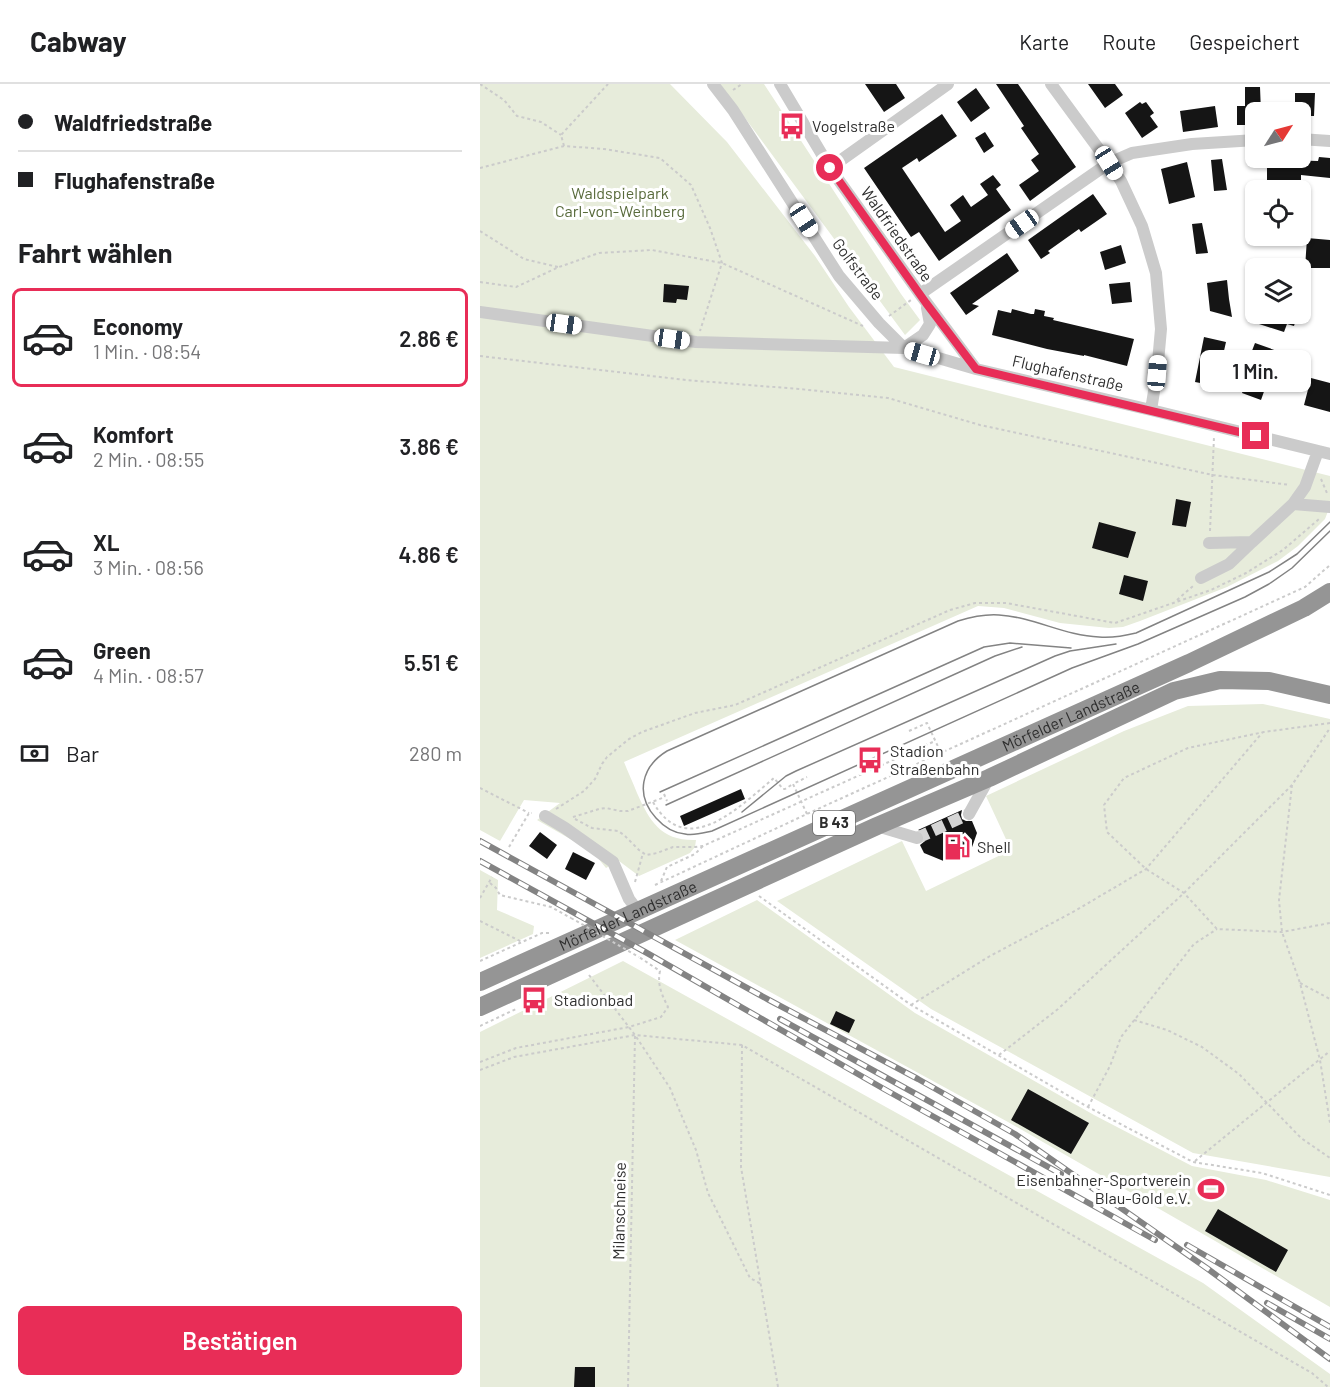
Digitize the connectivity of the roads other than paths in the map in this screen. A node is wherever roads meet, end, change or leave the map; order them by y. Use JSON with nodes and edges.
{"nodes":[{"id":1,"x":713,"y":84,"type":"edge"},
{"id":2,"x":780,"y":84,"type":"edge"},
{"id":3,"x":948,"y":84,"type":"edge"},
{"id":4,"x":1051,"y":84,"type":"edge"},
{"id":5,"x":1311,"y":140,"type":"edge"},
{"id":6,"x":1245,"y":141,"type":"edge"},
{"id":7,"x":1330,"y":141,"type":"edge"},
{"id":8,"x":1109,"y":163,"type":"junction"},
{"id":9,"x":830,"y":168,"type":"junction"},
{"id":10,"x":923,"y":298,"type":"junction"},
{"id":11,"x":480,"y":312,"type":"edge"},
{"id":12,"x":904,"y":348,"type":"junction"},
{"id":13,"x":976,"y":369,"type":"junction"},
{"id":14,"x":1151,"y":410,"type":"junction"},
{"id":15,"x":1321,"y":455,"type":"edge"},
{"id":16,"x":1293,"y":504,"type":"junction"},
{"id":17,"x":1326,"y":512,"type":"edge"},
{"id":18,"x":1252,"y":542,"type":"junction"},
{"id":19,"x":1209,"y":543,"type":"road end"},
{"id":20,"x":1202,"y":578,"type":"road end"},
{"id":21,"x":1330,"y":592,"type":"edge"},
{"id":22,"x":1330,"y":694,"type":"edge"},
{"id":23,"x":989,"y":778,"type":"junction"},
{"id":24,"x":969,"y":814,"type":"tunnel mouth"},
{"id":25,"x":545,"y":816,"type":"road end"},
{"id":26,"x":877,"y":826,"type":"junction"},
{"id":27,"x":917,"y":838,"type":"tunnel mouth"},
{"id":28,"x":634,"y":905,"type":"junction"},
{"id":29,"x":480,"y":982,"type":"edge"},
{"id":30,"x":480,"y":1007,"type":"edge"}],
"edges":[{"from":1,"to":12,"type":"street","name":"Golfstraße"},
{"from":2,"to":9,"type":"street","name":"Waldfriedstraße"},
{"from":3,"to":9,"type":"street"},
{"from":4,"to":8,"type":"street"},
{"from":5,"to":7,"type":"street"},
{"from":6,"to":8,"type":"street"},
{"from":8,"to":10,"type":"street"},
{"from":8,"to":14,"type":"street"},
{"from":9,"to":10,"type":"street","name":"Waldfriedstraße"},
{"from":10,"to":12,"type":"street"},
{"from":10,"to":13,"type":"street","name":"Waldfriedstraße"},
{"from":11,"to":12,"type":"street","name":"Flughafenstraße"},
{"from":12,"to":13,"type":"street","name":"Flughafenstraße"},
{"from":13,"to":14,"type":"street","name":"Flughafenstraße"},
{"from":14,"to":15,"type":"street","name":"Flughafenstraße"},
{"from":15,"to":16,"type":"street"},
{"from":16,"to":17,"type":"street"},
{"from":16,"to":18,"type":"street"},
{"from":18,"to":19,"type":"street"},
{"from":18,"to":20,"type":"street"},
{"from":21,"to":28,"type":"highway","name":"Mörfelder Landstraße","number":"B 43"},
{"from":22,"to":23,"type":"highway","name":"Mörfelder Landstraße","number":"B 43"},
{"from":23,"to":24,"type":"street"},
{"from":23,"to":26,"type":"highway","name":"Mörfelder Landstraße","number":"B 43"},
{"from":25,"to":28,"type":"street"},
{"from":26,"to":27,"type":"street"},
{"from":26,"to":30,"type":"highway","name":"Mörfelder Landstraße","number":"B 43"},
{"from":28,"to":29,"type":"highway","name":"Mörfelder Landstraße","number":"B 43"}]}
